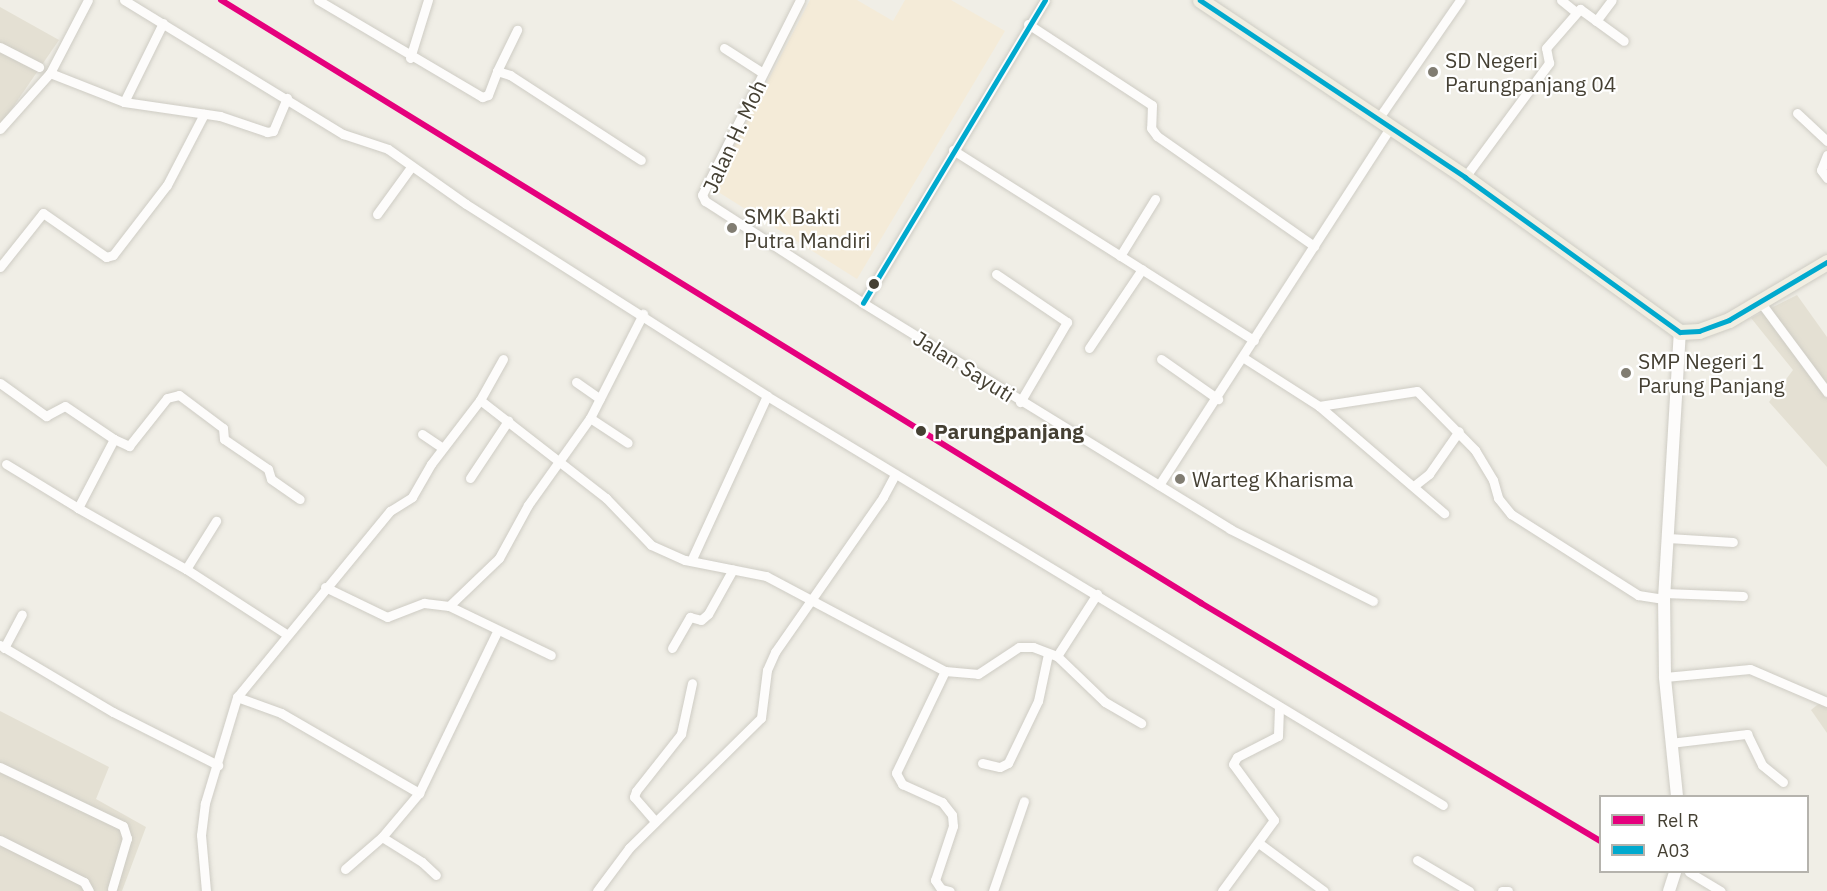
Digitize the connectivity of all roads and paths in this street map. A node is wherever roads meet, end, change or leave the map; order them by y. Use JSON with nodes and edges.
{"nodes":[{"id":1,"x":88,"y":0,"type":"edge"},
{"id":2,"x":124,"y":0,"type":"edge"},
{"id":3,"x":318,"y":0,"type":"edge"},
{"id":4,"x":428,"y":0,"type":"edge"},
{"id":5,"x":800,"y":0,"type":"edge"},
{"id":6,"x":1044,"y":0,"type":"edge"},
{"id":7,"x":1200,"y":0,"type":"edge"},
{"id":8,"x":1460,"y":0,"type":"edge"},
{"id":9,"x":1561,"y":0,"type":"edge"},
{"id":10,"x":1612,"y":0,"type":"edge"},
{"id":11,"x":1578,"y":7,"type":"edge"},
{"id":12,"x":1596,"y":21,"type":"junction"},
{"id":13,"x":163,"y":23,"type":"junction"},
{"id":14,"x":1028,"y":24,"type":"junction"},
{"id":15,"x":517,"y":30,"type":"dead end"},
{"id":16,"x":1624,"y":41,"type":"dead end"},
{"id":17,"x":0,"y":47,"type":"edge"},
{"id":18,"x":724,"y":48,"type":"dead end"},
{"id":19,"x":410,"y":58,"type":"junction"},
{"id":20,"x":39,"y":67,"type":"dead end"},
{"id":21,"x":497,"y":70,"type":"junction"},
{"id":22,"x":50,"y":73,"type":"junction"},
{"id":23,"x":763,"y":73,"type":"junction"},
{"id":24,"x":287,"y":98,"type":"junction"},
{"id":25,"x":124,"y":102,"type":"junction"},
{"id":26,"x":1797,"y":113,"type":"dead end"},
{"id":27,"x":204,"y":114,"type":"junction"},
{"id":28,"x":1378,"y":119,"type":"junction"},
{"id":29,"x":1392,"y":127,"type":"junction"},
{"id":30,"x":0,"y":129,"type":"edge"},
{"id":31,"x":1827,"y":141,"type":"edge"},
{"id":32,"x":954,"y":150,"type":"junction"},
{"id":33,"x":1827,"y":155,"type":"edge"},
{"id":34,"x":641,"y":160,"type":"dead end"},
{"id":35,"x":411,"y":167,"type":"junction"},
{"id":36,"x":1465,"y":177,"type":"junction"},
{"id":37,"x":1827,"y":178,"type":"edge"},
{"id":38,"x":1155,"y":199,"type":"dead end"},
{"id":39,"x":377,"y":214,"type":"dead end"},
{"id":40,"x":1314,"y":246,"type":"junction"},
{"id":41,"x":1120,"y":256,"type":"junction"},
{"id":42,"x":1827,"y":262,"type":"edge"},
{"id":43,"x":0,"y":267,"type":"edge"},
{"id":44,"x":1142,"y":269,"type":"junction"},
{"id":45,"x":996,"y":274,"type":"dead end"},
{"id":46,"x":863,"y":303,"type":"junction"},
{"id":47,"x":1761,"y":303,"type":"junction"},
{"id":48,"x":643,"y":314,"type":"junction"},
{"id":49,"x":1680,"y":332,"type":"junction"},
{"id":50,"x":1254,"y":340,"type":"junction"},
{"id":51,"x":1089,"y":348,"type":"dead end"},
{"id":52,"x":1244,"y":358,"type":"junction"},
{"id":53,"x":503,"y":359,"type":"dead end"},
{"id":54,"x":1161,"y":359,"type":"dead end"},
{"id":55,"x":576,"y":382,"type":"dead end"},
{"id":56,"x":0,"y":383,"type":"edge"},
{"id":57,"x":1827,"y":392,"type":"edge"},
{"id":58,"x":767,"y":396,"type":"junction"},
{"id":59,"x":600,"y":399,"type":"junction"},
{"id":60,"x":1218,"y":399,"type":"junction"},
{"id":61,"x":480,"y":400,"type":"junction"},
{"id":62,"x":1020,"y":402,"type":"junction"},
{"id":63,"x":1319,"y":406,"type":"junction"},
{"id":64,"x":590,"y":418,"type":"junction"},
{"id":65,"x":508,"y":421,"type":"junction"},
{"id":66,"x":1459,"y":431,"type":"junction"},
{"id":67,"x":422,"y":434,"type":"dead end"},
{"id":68,"x":114,"y":439,"type":"junction"},
{"id":69,"x":628,"y":443,"type":"dead end"},
{"id":70,"x":444,"y":448,"type":"junction"},
{"id":71,"x":6,"y":464,"type":"dead end"},
{"id":72,"x":559,"y":464,"type":"junction"},
{"id":73,"x":895,"y":474,"type":"junction"},
{"id":74,"x":470,"y":478,"type":"dead end"},
{"id":75,"x":1159,"y":485,"type":"junction"},
{"id":76,"x":1414,"y":485,"type":"junction"},
{"id":77,"x":300,"y":499,"type":"dead end"},
{"id":78,"x":78,"y":508,"type":"junction"},
{"id":79,"x":1444,"y":513,"type":"dead end"},
{"id":80,"x":216,"y":520,"type":"dead end"},
{"id":81,"x":1668,"y":538,"type":"junction"},
{"id":82,"x":1733,"y":542,"type":"dead end"},
{"id":83,"x":691,"y":561,"type":"junction"},
{"id":84,"x":186,"y":569,"type":"junction"},
{"id":85,"x":733,"y":569,"type":"junction"},
{"id":86,"x":325,"y":587,"type":"junction"},
{"id":87,"x":1096,"y":594,"type":"junction"},
{"id":88,"x":1664,"y":596,"type":"junction"},
{"id":89,"x":1743,"y":596,"type":"dead end"},
{"id":90,"x":1373,"y":601,"type":"dead end"},
{"id":91,"x":811,"y":602,"type":"junction"},
{"id":92,"x":449,"y":606,"type":"junction"},
{"id":93,"x":22,"y":614,"type":"dead end"},
{"id":94,"x":497,"y":632,"type":"junction"},
{"id":95,"x":286,"y":634,"type":"junction"},
{"id":96,"x":2,"y":647,"type":"edge"},
{"id":97,"x":672,"y":648,"type":"dead end"},
{"id":98,"x":551,"y":655,"type":"dead end"},
{"id":99,"x":1052,"y":655,"type":"junction"},
{"id":100,"x":945,"y":671,"type":"junction"},
{"id":101,"x":1665,"y":677,"type":"junction"},
{"id":102,"x":692,"y":683,"type":"dead end"},
{"id":103,"x":237,"y":697,"type":"junction"},
{"id":104,"x":1827,"y":702,"type":"edge"},
{"id":105,"x":1279,"y":709,"type":"junction"},
{"id":106,"x":1141,"y":723,"type":"dead end"},
{"id":107,"x":1670,"y":743,"type":"junction"},
{"id":108,"x":982,"y":763,"type":"dead end"},
{"id":109,"x":218,"y":765,"type":"junction"},
{"id":110,"x":0,"y":766,"type":"edge"},
{"id":111,"x":1784,"y":782,"type":"dead end"},
{"id":112,"x":419,"y":793,"type":"junction"},
{"id":113,"x":1677,"y":795,"type":"edge"},
{"id":114,"x":1024,"y":801,"type":"dead end"},
{"id":115,"x":1443,"y":805,"type":"dead end"},
{"id":116,"x":655,"y":821,"type":"junction"},
{"id":117,"x":382,"y":837,"type":"junction"},
{"id":118,"x":0,"y":840,"type":"edge"},
{"id":119,"x":1260,"y":844,"type":"junction"},
{"id":120,"x":1417,"y":860,"type":"dead end"},
{"id":121,"x":345,"y":869,"type":"dead end"},
{"id":122,"x":1675,"y":873,"type":"edge"},
{"id":123,"x":1691,"y":873,"type":"edge"},
{"id":124,"x":436,"y":875,"type":"dead end"},
{"id":125,"x":112,"y":889,"type":"dead end"},
{"id":126,"x":89,"y":891,"type":"edge"},
{"id":127,"x":206,"y":891,"type":"edge"},
{"id":128,"x":597,"y":891,"type":"edge"},
{"id":129,"x":950,"y":891,"type":"edge"},
{"id":130,"x":993,"y":891,"type":"edge"},
{"id":131,"x":1222,"y":891,"type":"edge"},
{"id":132,"x":1324,"y":891,"type":"edge"},
{"id":133,"x":1469,"y":891,"type":"edge"},
{"id":134,"x":1502,"y":891,"type":"edge"},
{"id":135,"x":1508,"y":891,"type":"edge"},
{"id":136,"x":1669,"y":891,"type":"edge"},
{"id":137,"x":1721,"y":891,"type":"edge"}],
"edges":[{"from":1,"to":22,"type":"street"},
{"from":2,"to":13,"type":"street"},
{"from":3,"to":19,"type":"street"},
{"from":4,"to":19,"type":"street"},
{"from":5,"to":23,"type":"street","name":"Jalan H. Moh"},
{"from":6,"to":14,"type":"street"},
{"from":7,"to":28,"type":"main road"},
{"from":8,"to":28,"type":"street"},
{"from":9,"to":11,"type":"street"},
{"from":10,"to":12,"type":"street"},
{"from":11,"to":12,"type":"street"},
{"from":11,"to":36,"type":"street"},
{"from":12,"to":16,"type":"street"},
{"from":13,"to":24,"type":"street"},
{"from":13,"to":25,"type":"street"},
{"from":14,"to":32,"type":"street"},
{"from":14,"to":40,"type":"street"},
{"from":15,"to":21,"type":"street"},
{"from":17,"to":20,"type":"street"},
{"from":18,"to":23,"type":"street"},
{"from":19,"to":21,"type":"street"},
{"from":21,"to":34,"type":"street"},
{"from":22,"to":25,"type":"street"},
{"from":22,"to":30,"type":"street"},
{"from":23,"to":46,"type":"street","name":"Jalan H. Moh"},
{"from":24,"to":27,"type":"street"},
{"from":24,"to":35,"type":"street"},
{"from":25,"to":27,"type":"street"},
{"from":26,"to":31,"type":"street"},
{"from":27,"to":43,"type":"street"},
{"from":28,"to":29,"type":"main road"},
{"from":29,"to":36,"type":"main road"},
{"from":29,"to":40,"type":"street"},
{"from":32,"to":41,"type":"street"},
{"from":32,"to":46,"type":"street"},
{"from":33,"to":37,"type":"street"},
{"from":35,"to":39,"type":"street"},
{"from":35,"to":48,"type":"street"},
{"from":36,"to":49,"type":"main road"},
{"from":38,"to":41,"type":"street"},
{"from":40,"to":50,"type":"street"},
{"from":41,"to":44,"type":"street"},
{"from":42,"to":47,"type":"main road"},
{"from":44,"to":50,"type":"street"},
{"from":44,"to":51,"type":"street"},
{"from":45,"to":62,"type":"street"},
{"from":46,"to":62,"type":"street","name":"Jalan Sayuti"},
{"from":47,"to":49,"type":"main road"},
{"from":47,"to":57,"type":"street"},
{"from":48,"to":58,"type":"street"},
{"from":48,"to":59,"type":"street"},
{"from":49,"to":81,"type":"street"},
{"from":50,"to":52,"type":"street"},
{"from":52,"to":60,"type":"street"},
{"from":52,"to":63,"type":"street"},
{"from":53,"to":61,"type":"street"},
{"from":54,"to":60,"type":"street"},
{"from":55,"to":59,"type":"street"},
{"from":56,"to":68,"type":"street"},
{"from":58,"to":73,"type":"street"},
{"from":58,"to":83,"type":"street"},
{"from":59,"to":64,"type":"street"},
{"from":60,"to":75,"type":"street"},
{"from":61,"to":65,"type":"street"},
{"from":61,"to":70,"type":"street"},
{"from":62,"to":75,"type":"street","name":"Jalan Sayuti"},
{"from":63,"to":66,"type":"street"},
{"from":63,"to":76,"type":"street"},
{"from":64,"to":69,"type":"street"},
{"from":64,"to":72,"type":"street"},
{"from":65,"to":72,"type":"street"},
{"from":65,"to":74,"type":"street"},
{"from":66,"to":76,"type":"street"},
{"from":66,"to":88,"type":"street"},
{"from":67,"to":70,"type":"street"},
{"from":68,"to":77,"type":"street"},
{"from":68,"to":78,"type":"street"},
{"from":70,"to":86,"type":"street"},
{"from":71,"to":78,"type":"street"},
{"from":72,"to":83,"type":"street"},
{"from":72,"to":92,"type":"street"},
{"from":73,"to":87,"type":"street"},
{"from":73,"to":91,"type":"street"},
{"from":75,"to":90,"type":"street","name":"Jalan Sayuti"},
{"from":76,"to":79,"type":"street"},
{"from":78,"to":84,"type":"street"},
{"from":80,"to":84,"type":"street"},
{"from":81,"to":82,"type":"street"},
{"from":81,"to":88,"type":"street"},
{"from":83,"to":85,"type":"street"},
{"from":84,"to":95,"type":"street"},
{"from":85,"to":91,"type":"street"},
{"from":85,"to":97,"type":"street"},
{"from":86,"to":92,"type":"street"},
{"from":86,"to":95,"type":"street"},
{"from":87,"to":99,"type":"street"},
{"from":87,"to":105,"type":"street"},
{"from":88,"to":89,"type":"street"},
{"from":88,"to":101,"type":"street"},
{"from":91,"to":100,"type":"street"},
{"from":91,"to":116,"type":"street"},
{"from":92,"to":94,"type":"street"},
{"from":93,"to":96,"type":"street"},
{"from":94,"to":98,"type":"street"},
{"from":94,"to":112,"type":"street"},
{"from":95,"to":103,"type":"street"},
{"from":96,"to":109,"type":"street"},
{"from":99,"to":100,"type":"street"},
{"from":99,"to":106,"type":"street"},
{"from":99,"to":108,"type":"street"},
{"from":100,"to":129,"type":"street"},
{"from":101,"to":104,"type":"street"},
{"from":101,"to":107,"type":"street"},
{"from":102,"to":116,"type":"street"},
{"from":103,"to":109,"type":"street"},
{"from":103,"to":112,"type":"street"},
{"from":105,"to":115,"type":"street"},
{"from":105,"to":119,"type":"street"},
{"from":107,"to":111,"type":"street"},
{"from":107,"to":113,"type":"street"},
{"from":109,"to":127,"type":"street"},
{"from":110,"to":125,"type":"street"},
{"from":112,"to":117,"type":"street"},
{"from":114,"to":130,"type":"street"},
{"from":116,"to":128,"type":"street"},
{"from":117,"to":121,"type":"street"},
{"from":117,"to":124,"type":"street"},
{"from":118,"to":126,"type":"street"},
{"from":119,"to":131,"type":"street"},
{"from":119,"to":132,"type":"street"},
{"from":120,"to":133,"type":"street"},
{"from":122,"to":136,"type":"street"},
{"from":123,"to":137,"type":"street"},
{"from":134,"to":135,"type":"street"}]}
